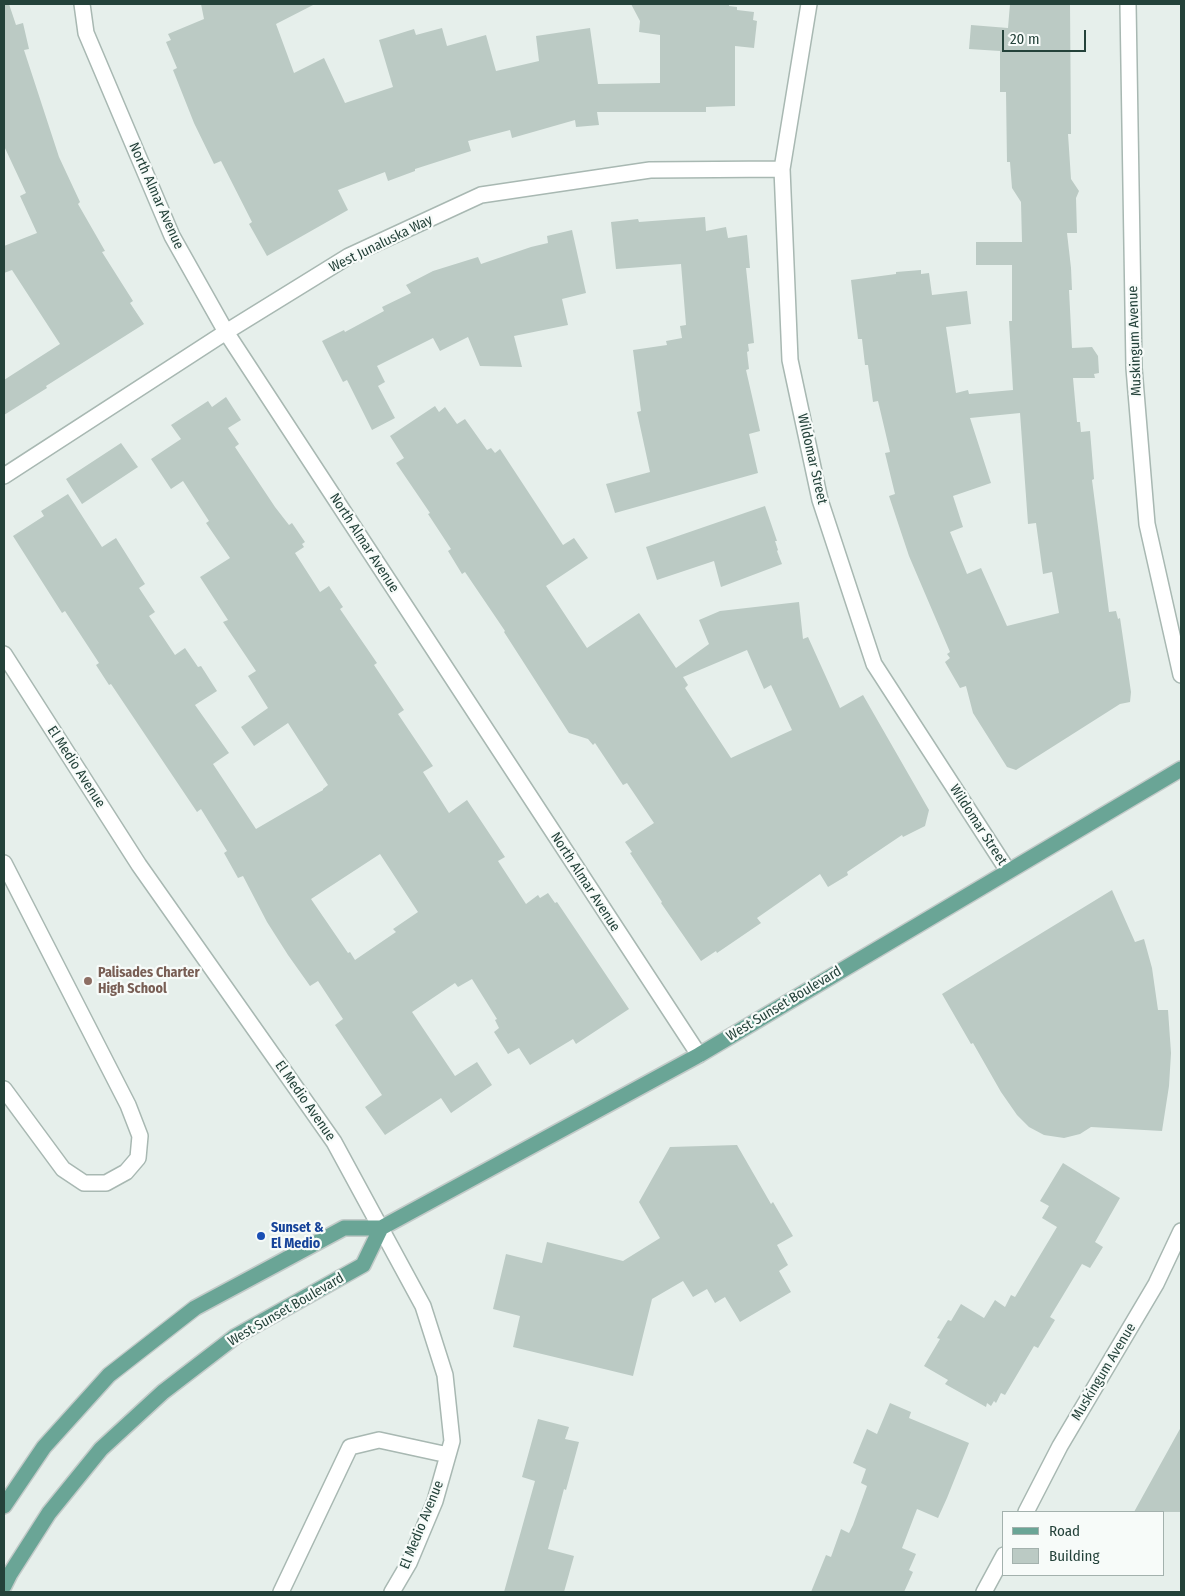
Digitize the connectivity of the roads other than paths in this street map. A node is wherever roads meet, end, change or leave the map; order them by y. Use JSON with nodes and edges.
{"nodes":[{"id":1,"x":82,"y":4,"type":"edge"},
{"id":2,"x":808,"y":4,"type":"edge"},
{"id":3,"x":1128,"y":4,"type":"edge"},
{"id":4,"x":782,"y":169,"type":"junction"},
{"id":5,"x":226,"y":332,"type":"junction"},
{"id":6,"x":4,"y":476,"type":"edge"},
{"id":7,"x":4,"y":654,"type":"edge"},
{"id":8,"x":1181,"y":675,"type":"edge"},
{"id":9,"x":1181,"y":769,"type":"edge"},
{"id":10,"x":4,"y":863,"type":"edge"},
{"id":11,"x":1008,"y":871,"type":"junction"},
{"id":12,"x":699,"y":1055,"type":"junction"},
{"id":13,"x":4,"y":1089,"type":"edge"},
{"id":14,"x":381,"y":1228,"type":"junction"},
{"id":15,"x":1181,"y":1231,"type":"edge"},
{"id":16,"x":448,"y":1455,"type":"junction"},
{"id":17,"x":4,"y":1506,"type":"edge"},
{"id":18,"x":1027,"y":1511,"type":"edge"},
{"id":19,"x":1002,"y":1559,"type":"edge"},
{"id":20,"x":4,"y":1586,"type":"edge"},
{"id":21,"x":281,"y":1592,"type":"edge"},
{"id":22,"x":392,"y":1592,"type":"edge"},
{"id":23,"x":984,"y":1592,"type":"edge"}],
"edges":[{"from":1,"to":5,"type":"street","name":"North Almar Avenue"},
{"from":2,"to":4,"type":"street","name":"Wildomar Street"},
{"from":3,"to":8,"type":"street","name":"Muskingum Avenue"},
{"from":4,"to":5,"type":"street","name":"West Junaluska Way"},
{"from":4,"to":11,"type":"street","name":"Wildomar Street"},
{"from":5,"to":6,"type":"street","name":"West Junaluska Way"},
{"from":5,"to":12,"type":"street","name":"North Almar Avenue"},
{"from":7,"to":14,"type":"street","name":"El Medio Avenue"},
{"from":9,"to":11,"type":"main road","name":"West Sunset Boulevard"},
{"from":10,"to":13,"type":"street"},
{"from":11,"to":12,"type":"main road","name":"West Sunset Boulevard"},
{"from":12,"to":14,"type":"main road","name":"West Sunset Boulevard"},
{"from":14,"to":16,"type":"street","name":"El Medio Avenue"},
{"from":14,"to":17,"type":"main road","name":"West Sunset Boulevard"},
{"from":14,"to":20,"type":"main road","name":"West Sunset Boulevard"},
{"from":15,"to":18,"type":"street","name":"Muskingum Avenue"},
{"from":16,"to":21,"type":"street"},
{"from":16,"to":22,"type":"street","name":"El Medio Avenue"},
{"from":19,"to":23,"type":"street"}]}
